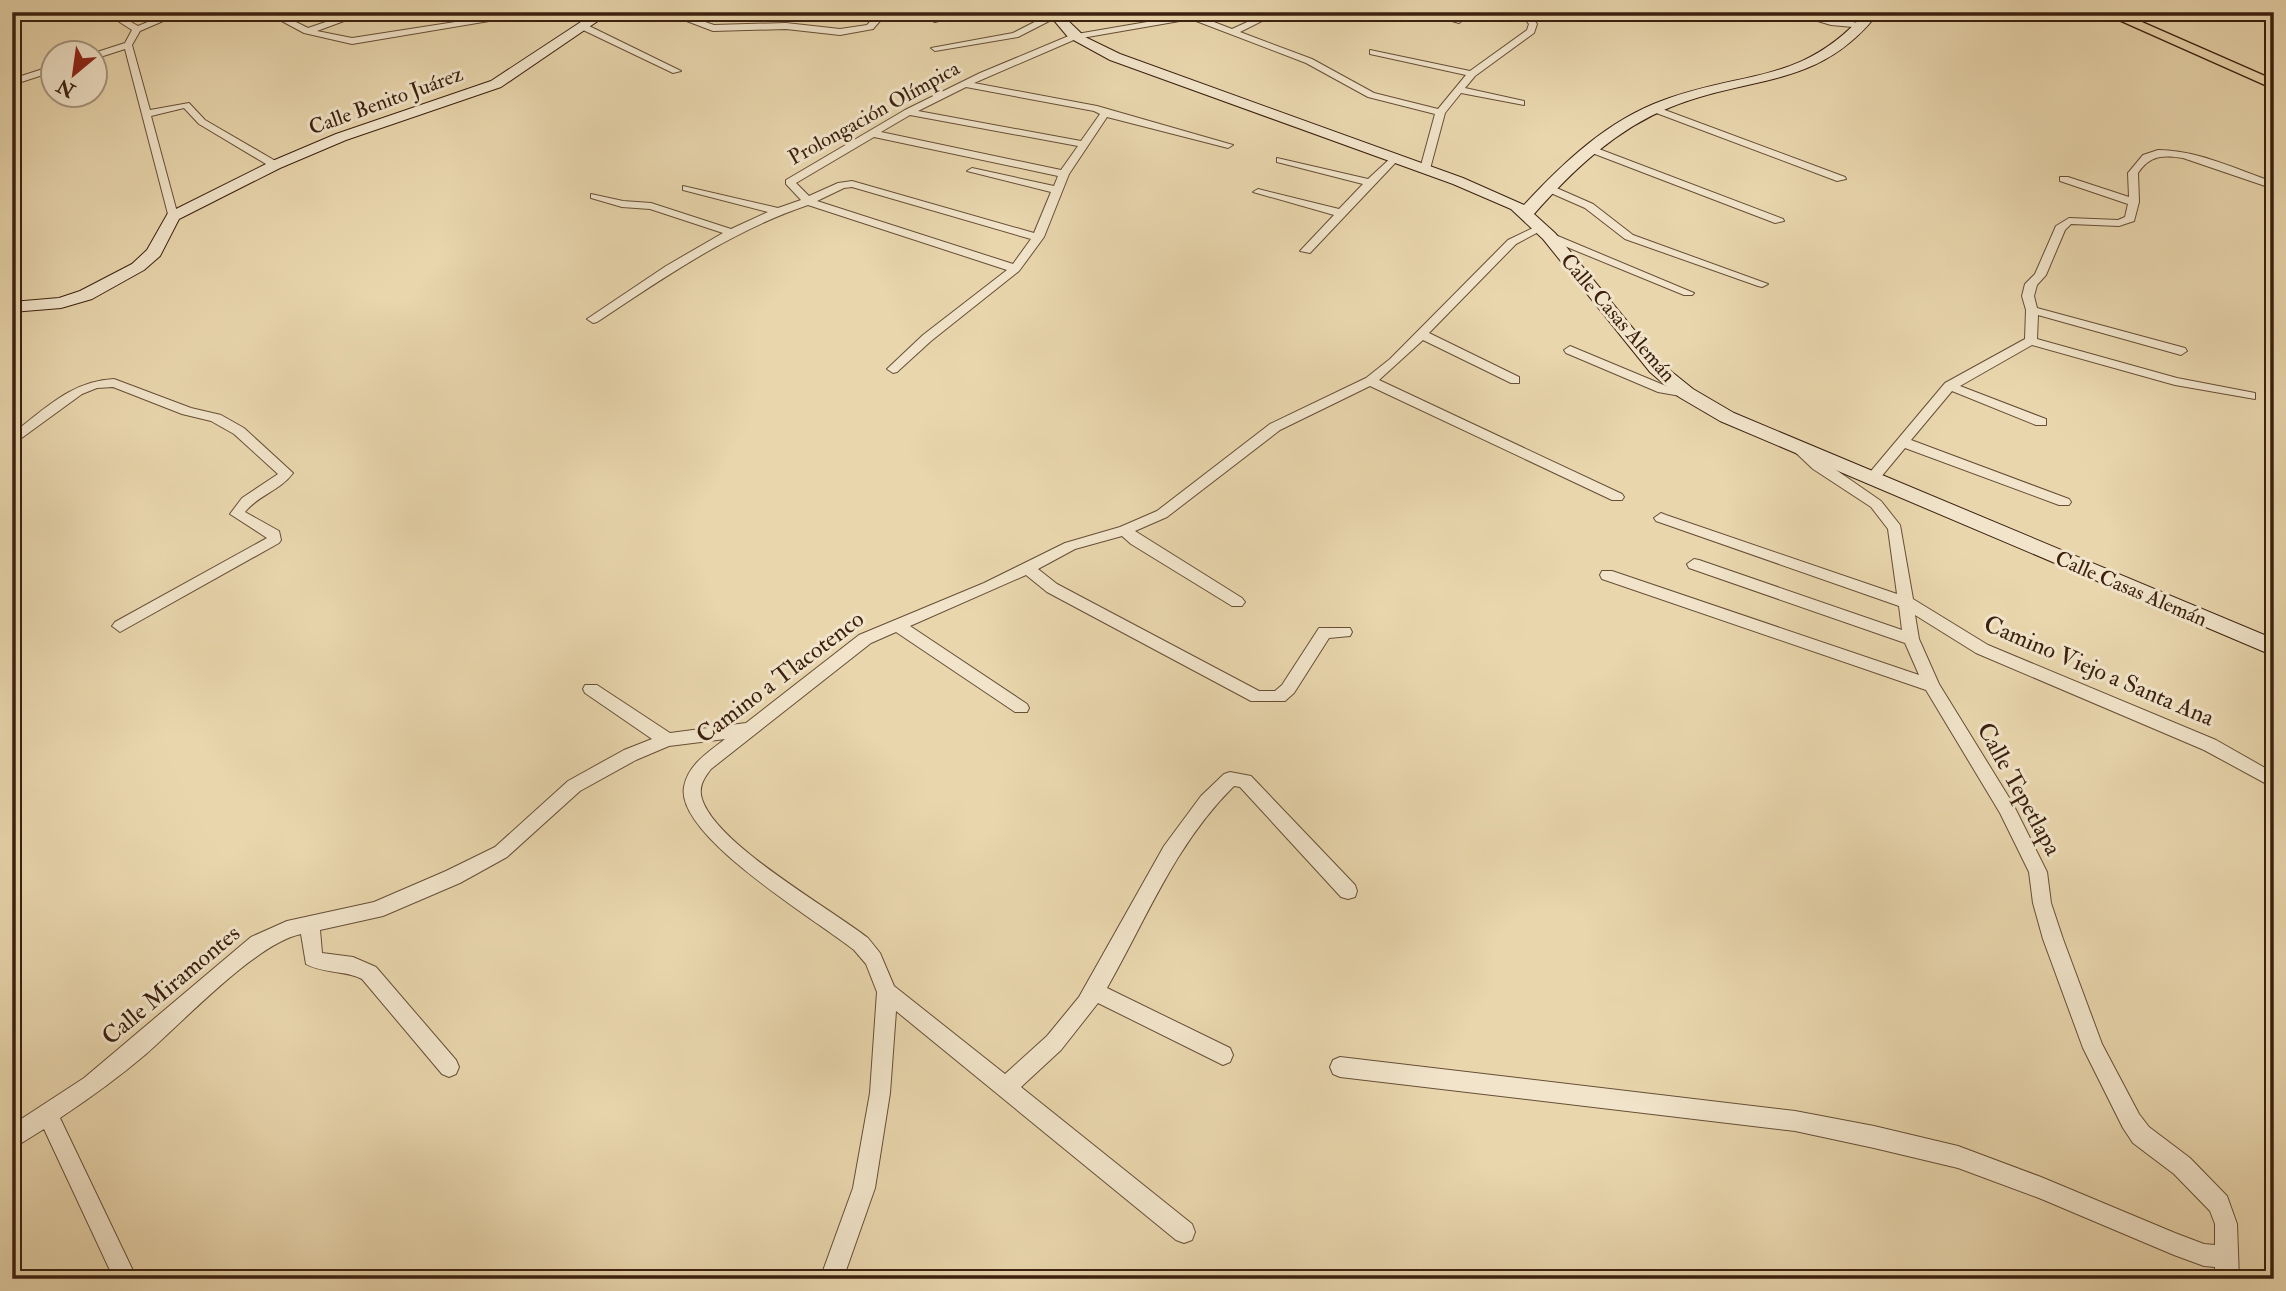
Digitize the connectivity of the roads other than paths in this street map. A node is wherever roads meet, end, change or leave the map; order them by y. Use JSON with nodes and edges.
{"nodes":[{"id":1,"x":108,"y":12,"type":"edge"},
{"id":2,"x":180,"y":12,"type":"edge"},
{"id":3,"x":269,"y":12,"type":"edge"},
{"id":4,"x":364,"y":12,"type":"edge"},
{"id":5,"x":538,"y":12,"type":"edge"},
{"id":6,"x":605,"y":12,"type":"edge"},
{"id":7,"x":667,"y":12,"type":"edge"},
{"id":8,"x":884,"y":12,"type":"edge"},
{"id":9,"x":917,"y":12,"type":"edge"},
{"id":10,"x":1180,"y":12,"type":"edge"},
{"id":11,"x":1276,"y":12,"type":"edge"},
{"id":12,"x":1424,"y":12,"type":"edge"},
{"id":13,"x":1522,"y":12,"type":"edge"},
{"id":14,"x":1792,"y":12,"type":"edge"},
{"id":15,"x":1873,"y":12,"type":"edge"},
{"id":16,"x":2107,"y":12,"type":"edge"},
{"id":17,"x":1054,"y":14,"type":"edge"},
{"id":18,"x":1190,"y":17,"type":"junction"},
{"id":19,"x":937,"y":20,"type":"dead end"},
{"id":20,"x":1459,"y":20,"type":"dead end"},
{"id":21,"x":1864,"y":25,"type":"junction"},
{"id":22,"x":584,"y":27,"type":"junction"},
{"id":23,"x":137,"y":29,"type":"junction"},
{"id":24,"x":307,"y":31,"type":"junction"},
{"id":25,"x":1230,"y":33,"type":"junction"},
{"id":26,"x":1074,"y":37,"type":"junction"},
{"id":27,"x":128,"y":46,"type":"junction"},
{"id":28,"x":935,"y":48,"type":"dead end"},
{"id":29,"x":108,"y":51,"type":"edge"},
{"id":30,"x":1373,"y":52,"type":"dead end"},
{"id":31,"x":676,"y":71,"type":"dead end"},
{"id":32,"x":38,"y":74,"type":"edge"},
{"id":33,"x":1472,"y":74,"type":"junction"},
{"id":34,"x":12,"y":82,"type":"edge"},
{"id":35,"x":965,"y":84,"type":"junction"},
{"id":36,"x":2274,"y":85,"type":"edge"},
{"id":37,"x":1459,"y":90,"type":"junction"},
{"id":38,"x":1521,"y":103,"type":"dead end"},
{"id":39,"x":1654,"y":109,"type":"junction"},
{"id":40,"x":908,"y":112,"type":"junction"},
{"id":41,"x":1105,"y":113,"type":"junction"},
{"id":42,"x":1440,"y":113,"type":"junction"},
{"id":43,"x":146,"y":114,"type":"junction"},
{"id":44,"x":871,"y":133,"type":"junction"},
{"id":45,"x":1082,"y":144,"type":"junction"},
{"id":46,"x":1227,"y":145,"type":"dead end"},
{"id":47,"x":1591,"y":149,"type":"junction"},
{"id":48,"x":1394,"y":158,"type":"junction"},
{"id":49,"x":1281,"y":160,"type":"dead end"},
{"id":50,"x":275,"y":165,"type":"junction"},
{"id":51,"x":1425,"y":169,"type":"junction"},
{"id":52,"x":972,"y":171,"type":"dead end"},
{"id":53,"x":1064,"y":174,"type":"junction"},
{"id":54,"x":1841,"y":179,"type":"dead end"},
{"id":55,"x":2064,"y":179,"type":"dead end"},
{"id":56,"x":1371,"y":183,"type":"junction"},
{"id":57,"x":2274,"y":186,"type":"edge"},
{"id":58,"x":687,"y":188,"type":"dead end"},
{"id":59,"x":1548,"y":188,"type":"junction"},
{"id":60,"x":1057,"y":190,"type":"junction"},
{"id":61,"x":1258,"y":192,"type":"dead end"},
{"id":62,"x":595,"y":196,"type":"dead end"},
{"id":63,"x":808,"y":201,"type":"junction"},
{"id":64,"x":2134,"y":202,"type":"junction"},
{"id":65,"x":775,"y":211,"type":"junction"},
{"id":66,"x":1341,"y":213,"type":"junction"},
{"id":67,"x":1526,"y":214,"type":"junction"},
{"id":68,"x":173,"y":216,"type":"junction"},
{"id":69,"x":1779,"y":221,"type":"dead end"},
{"id":70,"x":731,"y":232,"type":"junction"},
{"id":71,"x":1545,"y":232,"type":"junction"},
{"id":72,"x":1038,"y":237,"type":"junction"},
{"id":73,"x":1306,"y":251,"type":"dead end"},
{"id":74,"x":1015,"y":270,"type":"junction"},
{"id":75,"x":1762,"y":284,"type":"dead end"},
{"id":76,"x":1688,"y":293,"type":"dead end"},
{"id":77,"x":12,"y":307,"type":"edge"},
{"id":78,"x":2032,"y":310,"type":"junction"},
{"id":79,"x":593,"y":319,"type":"dead end"},
{"id":80,"x":1421,"y":334,"type":"junction"},
{"id":81,"x":2031,"y":341,"type":"junction"},
{"id":82,"x":1570,"y":350,"type":"dead end"},
{"id":83,"x":2181,"y":351,"type":"dead end"},
{"id":84,"x":893,"y":369,"type":"dead end"},
{"id":85,"x":1515,"y":380,"type":"dead end"},
{"id":86,"x":1370,"y":381,"type":"junction"},
{"id":87,"x":1950,"y":386,"type":"junction"},
{"id":88,"x":1686,"y":393,"type":"junction"},
{"id":89,"x":2250,"y":396,"type":"dead end"},
{"id":90,"x":2041,"y":422,"type":"dead end"},
{"id":91,"x":12,"y":441,"type":"edge"},
{"id":92,"x":1903,"y":442,"type":"junction"},
{"id":93,"x":1800,"y":449,"type":"junction"},
{"id":94,"x":1871,"y":480,"type":"junction"},
{"id":95,"x":1617,"y":497,"type":"dead end"},
{"id":96,"x":2064,"y":502,"type":"dead end"},
{"id":97,"x":1661,"y":518,"type":"dead end"},
{"id":98,"x":1125,"y":530,"type":"junction"},
{"id":99,"x":1693,"y":564,"type":"dead end"},
{"id":100,"x":1027,"y":568,"type":"junction"},
{"id":101,"x":1607,"y":575,"type":"dead end"},
{"id":102,"x":1237,"y":602,"type":"dead end"},
{"id":103,"x":1908,"y":603,"type":"junction"},
{"id":104,"x":896,"y":625,"type":"junction"},
{"id":105,"x":120,"y":626,"type":"dead end"},
{"id":106,"x":1344,"y":632,"type":"dead end"},
{"id":107,"x":1911,"y":639,"type":"junction"},
{"id":108,"x":2274,"y":648,"type":"edge"},
{"id":109,"x":1932,"y":686,"type":"junction"},
{"id":110,"x":591,"y":690,"type":"dead end"},
{"id":111,"x":1021,"y":708,"type":"dead end"},
{"id":112,"x":750,"y":729,"type":"junction"},
{"id":113,"x":667,"y":740,"type":"junction"},
{"id":114,"x":2274,"y":782,"type":"edge"},
{"id":115,"x":1348,"y":891,"type":"dead end"},
{"id":116,"x":310,"y":925,"type":"junction"},
{"id":117,"x":887,"y":992,"type":"junction"},
{"id":118,"x":1094,"y":992,"type":"junction"},
{"id":119,"x":1223,"y":1055,"type":"dead end"},
{"id":120,"x":449,"y":1067,"type":"dead end"},
{"id":121,"x":1340,"y":1067,"type":"dead end"},
{"id":122,"x":1004,"y":1088,"type":"junction"},
{"id":123,"x":48,"y":1115,"type":"junction"},
{"id":124,"x":13,"y":1136,"type":"edge"},
{"id":125,"x":1184,"y":1232,"type":"dead end"},
{"id":126,"x":2225,"y":1257,"type":"junction"},
{"id":127,"x":126,"y":1279,"type":"edge"},
{"id":128,"x":831,"y":1279,"type":"edge"},
{"id":129,"x":2227,"y":1279,"type":"edge"}],
"edges":[{"from":1,"to":23,"type":"street"},
{"from":2,"to":23,"type":"street"},
{"from":3,"to":24,"type":"street"},
{"from":4,"to":24,"type":"street"},
{"from":5,"to":24,"type":"street"},
{"from":6,"to":22,"type":"street","name":"Calle Benito Juárez"},
{"from":7,"to":8,"type":"street"},
{"from":9,"to":19,"type":"street"},
{"from":10,"to":18,"type":"street"},
{"from":11,"to":25,"type":"street"},
{"from":12,"to":20,"type":"street"},
{"from":13,"to":33,"type":"street"},
{"from":14,"to":21,"type":"street"},
{"from":15,"to":21,"type":"street"},
{"from":16,"to":36,"type":"main road"},
{"from":17,"to":26,"type":"street","name":"Calle Casas Alemán"},
{"from":17,"to":28,"type":"street"},
{"from":18,"to":25,"type":"street"},
{"from":18,"to":26,"type":"street","name":"Prolongación Olímpica"},
{"from":21,"to":39,"type":"street"},
{"from":22,"to":31,"type":"street"},
{"from":22,"to":50,"type":"street","name":"Calle Benito Juárez"},
{"from":23,"to":27,"type":"street"},
{"from":25,"to":42,"type":"street"},
{"from":26,"to":35,"type":"street","name":"Prolongación Olímpica"},
{"from":26,"to":48,"type":"street","name":"Calle Casas Alemán"},
{"from":27,"to":29,"type":"street"},
{"from":27,"to":43,"type":"street"},
{"from":30,"to":33,"type":"street"},
{"from":32,"to":34,"type":"street"},
{"from":33,"to":37,"type":"street"},
{"from":35,"to":40,"type":"street","name":"Prolongación Olímpica"},
{"from":35,"to":41,"type":"street"},
{"from":37,"to":38,"type":"street"},
{"from":37,"to":42,"type":"street"},
{"from":39,"to":47,"type":"street"},
{"from":39,"to":54,"type":"street"},
{"from":40,"to":44,"type":"street","name":"Prolongación Olímpica"},
{"from":40,"to":45,"type":"street"},
{"from":41,"to":45,"type":"street"},
{"from":41,"to":46,"type":"street"},
{"from":42,"to":51,"type":"street"},
{"from":43,"to":50,"type":"street"},
{"from":43,"to":68,"type":"street"},
{"from":44,"to":53,"type":"street"},
{"from":44,"to":63,"type":"street","name":"Prolongación Olímpica"},
{"from":45,"to":53,"type":"street"},
{"from":47,"to":59,"type":"street"},
{"from":47,"to":69,"type":"street"},
{"from":48,"to":51,"type":"street","name":"Calle Casas Alemán"},
{"from":48,"to":56,"type":"street"},
{"from":49,"to":56,"type":"street"},
{"from":50,"to":68,"type":"street","name":"Calle Benito Juárez"},
{"from":51,"to":67,"type":"street","name":"Calle Casas Alemán"},
{"from":52,"to":60,"type":"street"},
{"from":53,"to":60,"type":"street"},
{"from":55,"to":64,"type":"street"},
{"from":56,"to":66,"type":"street"},
{"from":57,"to":64,"type":"street"},
{"from":58,"to":65,"type":"street"},
{"from":59,"to":67,"type":"street"},
{"from":59,"to":75,"type":"street"},
{"from":60,"to":72,"type":"street"},
{"from":61,"to":66,"type":"street"},
{"from":62,"to":70,"type":"street"},
{"from":63,"to":65,"type":"street","name":"Prolongación Olímpica"},
{"from":63,"to":72,"type":"street"},
{"from":63,"to":74,"type":"street"},
{"from":64,"to":78,"type":"street"},
{"from":65,"to":70,"type":"street","name":"Prolongación Olímpica"},
{"from":66,"to":73,"type":"street"},
{"from":67,"to":71,"type":"street","name":"Calle Casas Alemán"},
{"from":68,"to":77,"type":"street"},
{"from":70,"to":79,"type":"street","name":"Prolongación Olímpica"},
{"from":71,"to":76,"type":"street"},
{"from":71,"to":80,"type":"street","name":"Camino a Tlacotenco"},
{"from":71,"to":88,"type":"street","name":"Calle Casas Alemán"},
{"from":72,"to":74,"type":"street"},
{"from":74,"to":84,"type":"street"},
{"from":78,"to":81,"type":"street"},
{"from":78,"to":83,"type":"street"},
{"from":80,"to":85,"type":"street"},
{"from":80,"to":86,"type":"street","name":"Camino a Tlacotenco"},
{"from":81,"to":87,"type":"street"},
{"from":81,"to":89,"type":"street"},
{"from":82,"to":88,"type":"street"},
{"from":86,"to":95,"type":"street"},
{"from":86,"to":98,"type":"street","name":"Camino a Tlacotenco"},
{"from":87,"to":90,"type":"street"},
{"from":87,"to":92,"type":"street"},
{"from":88,"to":93,"type":"street","name":"Calle Casas Alemán"},
{"from":91,"to":105,"type":"street"},
{"from":92,"to":94,"type":"street"},
{"from":92,"to":96,"type":"street"},
{"from":93,"to":94,"type":"street","name":"Calle Casas Alemán"},
{"from":93,"to":103,"type":"street","name":"Calle Tepetlapa"},
{"from":94,"to":108,"type":"street","name":"Calle Casas Alemán"},
{"from":97,"to":103,"type":"street","name":"Camino Viejo a Santa Ana"},
{"from":98,"to":100,"type":"street","name":"Camino a Tlacotenco"},
{"from":98,"to":102,"type":"street"},
{"from":99,"to":107,"type":"street"},
{"from":100,"to":104,"type":"street","name":"Camino a Tlacotenco"},
{"from":100,"to":106,"type":"street"},
{"from":101,"to":109,"type":"street"},
{"from":103,"to":107,"type":"street","name":"Calle Tepetlapa"},
{"from":103,"to":114,"type":"street","name":"Camino Viejo a Santa Ana"},
{"from":104,"to":111,"type":"street"},
{"from":104,"to":112,"type":"street","name":"Camino a Tlacotenco"},
{"from":107,"to":109,"type":"street","name":"Calle Tepetlapa"},
{"from":109,"to":126,"type":"street","name":"Calle Tepetlapa"},
{"from":110,"to":113,"type":"street"},
{"from":112,"to":113,"type":"street","name":"Calle Miramontes"},
{"from":112,"to":117,"type":"street","name":"Camino a Tlacotenco"},
{"from":113,"to":116,"type":"street","name":"Calle Miramontes"},
{"from":115,"to":118,"type":"street"},
{"from":116,"to":120,"type":"street"},
{"from":116,"to":123,"type":"street","name":"Calle Miramontes"},
{"from":117,"to":122,"type":"street"},
{"from":117,"to":128,"type":"street","name":"Camino a Tlacotenco"},
{"from":118,"to":119,"type":"street"},
{"from":118,"to":122,"type":"street"},
{"from":121,"to":126,"type":"street"},
{"from":122,"to":125,"type":"street"},
{"from":123,"to":124,"type":"street","name":"Calle Miramontes"},
{"from":123,"to":127,"type":"street"},
{"from":126,"to":129,"type":"street","name":"Calle Tepetlapa"}]}
